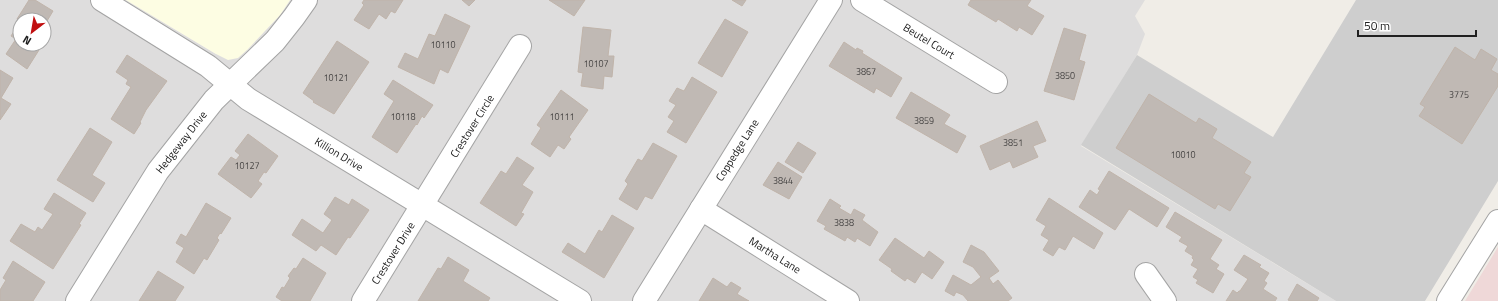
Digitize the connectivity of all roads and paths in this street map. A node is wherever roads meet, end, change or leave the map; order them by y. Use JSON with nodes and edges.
{"nodes":[{"id":1,"x":102,"y":0,"type":"edge"},
{"id":2,"x":306,"y":0,"type":"edge"},
{"id":3,"x":831,"y":0,"type":"edge"},
{"id":4,"x":862,"y":0,"type":"edge"},
{"id":5,"x":520,"y":46,"type":"dead end"},
{"id":6,"x":996,"y":82,"type":"dead end"},
{"id":7,"x":231,"y":84,"type":"junction"},
{"id":8,"x":423,"y":205,"type":"junction"},
{"id":9,"x":701,"y":209,"type":"junction"},
{"id":10,"x":1498,"y":220,"type":"edge"},
{"id":11,"x":1146,"y":274,"type":"dead end"},
{"id":12,"x":77,"y":301,"type":"edge"},
{"id":13,"x":363,"y":301,"type":"edge"},
{"id":14,"x":580,"y":301,"type":"edge"},
{"id":15,"x":644,"y":301,"type":"edge"},
{"id":16,"x":848,"y":301,"type":"edge"},
{"id":17,"x":1165,"y":301,"type":"edge"},
{"id":18,"x":1448,"y":301,"type":"edge"}],
"edges":[{"from":1,"to":7,"type":"street","name":"Killion Drive"},
{"from":2,"to":7,"type":"street","name":"Hedgeway Drive"},
{"from":3,"to":9,"type":"street","name":"Coppedge Lane"},
{"from":4,"to":6,"type":"street","name":"Beutel Court"},
{"from":5,"to":8,"type":"street","name":"Crestover Circle"},
{"from":7,"to":8,"type":"street","name":"Killion Drive"},
{"from":7,"to":12,"type":"street","name":"Hedgeway Drive"},
{"from":8,"to":13,"type":"street","name":"Crestover Drive"},
{"from":8,"to":14,"type":"street","name":"Killion Drive"},
{"from":9,"to":15,"type":"street","name":"Coppedge Lane"},
{"from":9,"to":16,"type":"street","name":"Martha Lane"},
{"from":10,"to":18,"type":"street"},
{"from":11,"to":17,"type":"street"}]}
